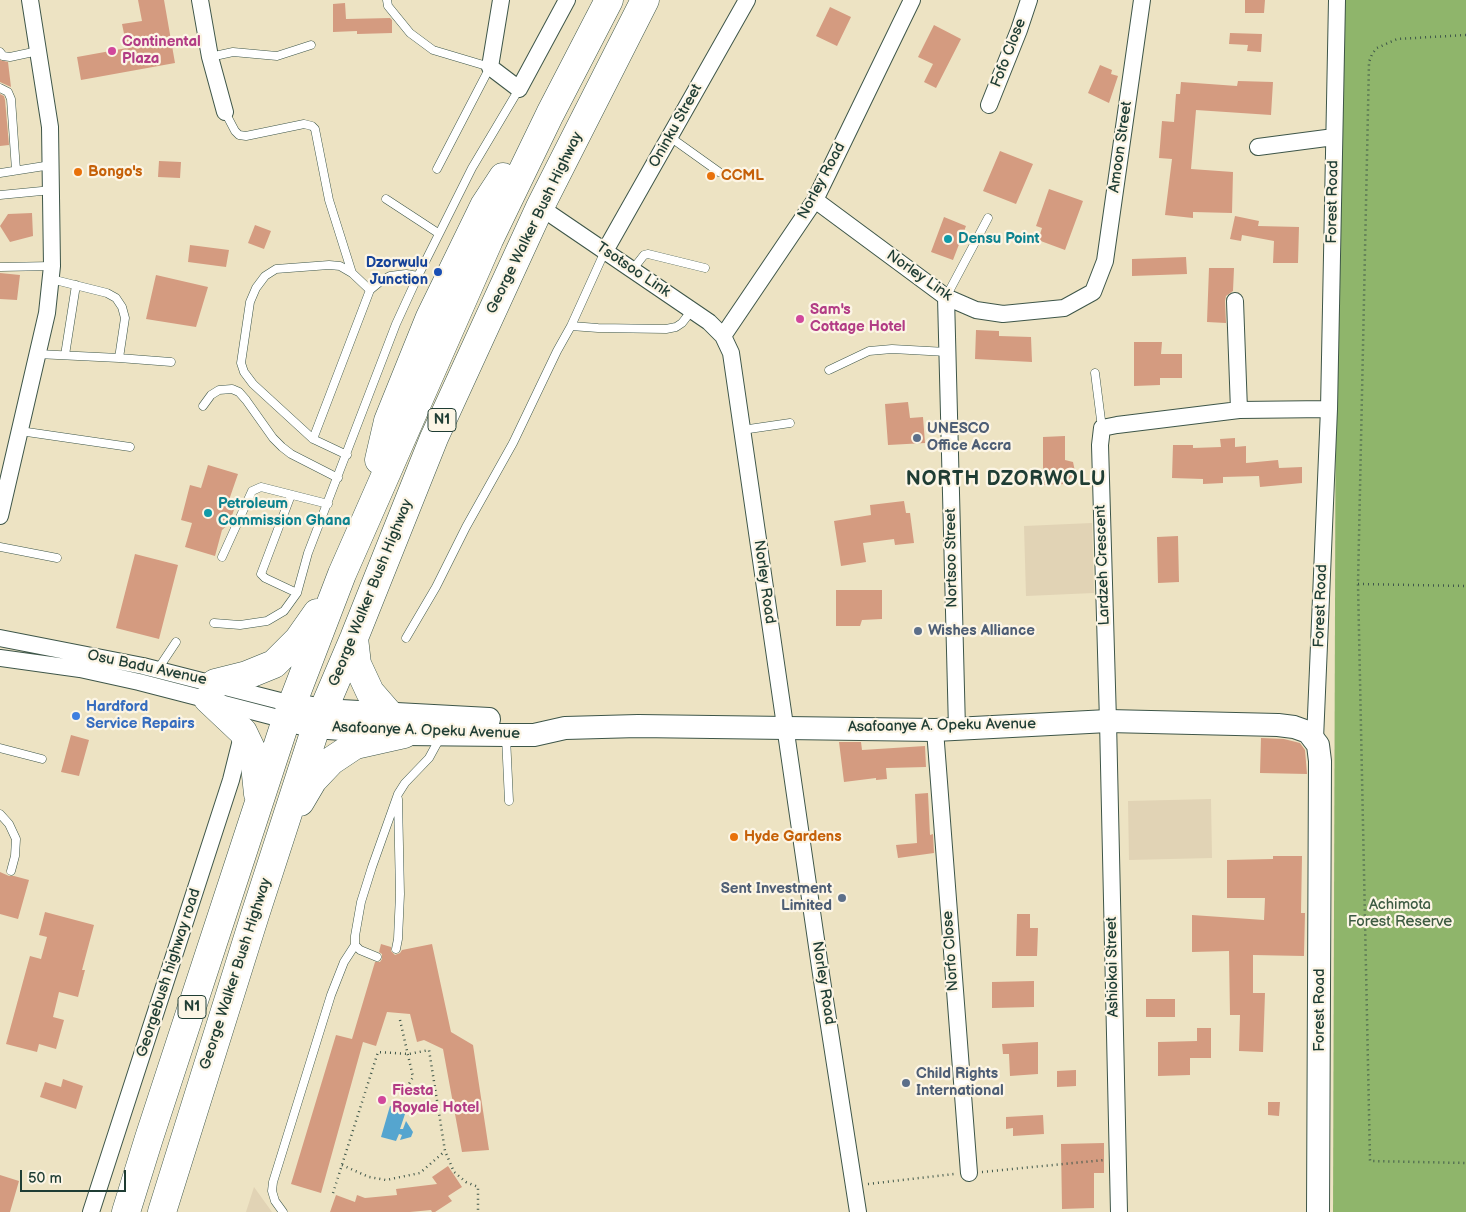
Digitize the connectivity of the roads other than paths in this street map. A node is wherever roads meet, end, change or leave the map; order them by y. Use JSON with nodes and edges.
{"nodes":[{"id":1,"x":30,"y":0,"type":"edge"},
{"id":2,"x":200,"y":0,"type":"edge"},
{"id":3,"x":387,"y":0,"type":"edge"},
{"id":4,"x":501,"y":0,"type":"edge"},
{"id":5,"x":567,"y":0,"type":"edge"},
{"id":6,"x":609,"y":0,"type":"edge"},
{"id":7,"x":645,"y":0,"type":"edge"},
{"id":8,"x":747,"y":0,"type":"edge"},
{"id":9,"x":912,"y":0,"type":"edge"},
{"id":10,"x":1029,"y":0,"type":"edge"},
{"id":11,"x":1142,"y":0,"type":"edge"},
{"id":12,"x":1336,"y":0,"type":"edge"},
{"id":13,"x":312,"y":45,"type":"dead end"},
{"id":14,"x":0,"y":52,"type":"edge"},
{"id":15,"x":38,"y":52,"type":"junction"},
{"id":16,"x":210,"y":57,"type":"junction"},
{"id":17,"x":490,"y":67,"type":"junction"},
{"id":18,"x":0,"y":88,"type":"edge"},
{"id":19,"x":519,"y":89,"type":"junction"},
{"id":20,"x":989,"y":105,"type":"dead end"},
{"id":21,"x":224,"y":112,"type":"joint"},
{"id":22,"x":670,"y":137,"type":"junction"},
{"id":23,"x":1334,"y":137,"type":"junction"},
{"id":24,"x":1258,"y":146,"type":"dead end"},
{"id":25,"x":51,"y":165,"type":"junction"},
{"id":26,"x":437,"y":169,"type":"dead end"},
{"id":27,"x":16,"y":170,"type":"junction"},
{"id":28,"x":719,"y":172,"type":"dead end"},
{"id":29,"x":0,"y":173,"type":"edge"},
{"id":30,"x":52,"y":190,"type":"junction"},
{"id":31,"x":0,"y":194,"type":"edge"},
{"id":32,"x":386,"y":199,"type":"dead end"},
{"id":33,"x":815,"y":200,"type":"junction"},
{"id":34,"x":540,"y":207,"type":"junction"},
{"id":35,"x":988,"y":218,"type":"dead end"},
{"id":36,"x":438,"y":233,"type":"junction"},
{"id":37,"x":605,"y":251,"type":"junction"},
{"id":38,"x":0,"y":267,"type":"edge"},
{"id":39,"x":705,"y":268,"type":"dead end"},
{"id":40,"x":633,"y":269,"type":"junction"},
{"id":41,"x":51,"y":272,"type":"junction"},
{"id":42,"x":352,"y":273,"type":"junction"},
{"id":43,"x":418,"y":276,"type":"junction"},
{"id":44,"x":76,"y":285,"type":"junction"},
{"id":45,"x":370,"y":290,"type":"junction"},
{"id":46,"x":1094,"y":292,"type":"joint"},
{"id":47,"x":946,"y":297,"type":"junction"},
{"id":48,"x":1235,"y":301,"type":"dead end"},
{"id":49,"x":692,"y":310,"type":"junction"},
{"id":50,"x":571,"y":326,"type":"junction"},
{"id":51,"x":723,"y":336,"type":"junction"},
{"id":52,"x":947,"y":352,"type":"junction"},
{"id":53,"x":37,"y":354,"type":"junction"},
{"id":54,"x":64,"y":355,"type":"junction"},
{"id":55,"x":119,"y":358,"type":"junction"},
{"id":56,"x":171,"y":362,"type":"dead end"},
{"id":57,"x":829,"y":370,"type":"dead end"},
{"id":58,"x":1095,"y":373,"type":"dead end"},
{"id":59,"x":203,"y":406,"type":"dead end"},
{"id":60,"x":1329,"y":408,"type":"junction"},
{"id":61,"x":1239,"y":410,"type":"junction"},
{"id":62,"x":790,"y":423,"type":"dead end"},
{"id":63,"x":1102,"y":428,"type":"junction"},
{"id":64,"x":742,"y":430,"type":"junction"},
{"id":65,"x":20,"y":431,"type":"junction"},
{"id":66,"x":313,"y":439,"type":"junction"},
{"id":67,"x":130,"y":447,"type":"dead end"},
{"id":68,"x":347,"y":455,"type":"junction"},
{"id":69,"x":338,"y":478,"type":"junction"},
{"id":70,"x":4,"y":484,"type":"edge"},
{"id":71,"x":291,"y":495,"type":"junction"},
{"id":72,"x":328,"y":504,"type":"junction"},
{"id":73,"x":0,"y":516,"type":"edge"},
{"id":74,"x":0,"y":547,"type":"edge"},
{"id":75,"x":222,"y":557,"type":"dead end"},
{"id":76,"x":57,"y":558,"type":"dead end"},
{"id":77,"x":342,"y":574,"type":"junction"},
{"id":78,"x":297,"y":593,"type":"junction"},
{"id":79,"x":214,"y":623,"type":"dead end"},
{"id":80,"x":0,"y":638,"type":"edge"},
{"id":81,"x":354,"y":638,"type":"junction"},
{"id":82,"x":406,"y":638,"type":"dead end"},
{"id":83,"x":176,"y":642,"type":"dead end"},
{"id":84,"x":0,"y":658,"type":"edge"},
{"id":85,"x":158,"y":669,"type":"junction"},
{"id":86,"x":212,"y":691,"type":"junction"},
{"id":87,"x":289,"y":712,"type":"junction"},
{"id":88,"x":319,"y":719,"type":"junction"},
{"id":89,"x":1108,"y":721,"type":"junction"},
{"id":90,"x":397,"y":724,"type":"junction"},
{"id":91,"x":785,"y":727,"type":"junction"},
{"id":92,"x":565,"y":728,"type":"junction"},
{"id":93,"x":946,"y":729,"type":"junction"},
{"id":94,"x":243,"y":732,"type":"junction"},
{"id":95,"x":442,"y":733,"type":"junction"},
{"id":96,"x":506,"y":735,"type":"junction"},
{"id":97,"x":1315,"y":739,"type":"junction"},
{"id":98,"x":0,"y":748,"type":"edge"},
{"id":99,"x":42,"y":759,"type":"dead end"},
{"id":100,"x":398,"y":794,"type":"junction"},
{"id":101,"x":509,"y":801,"type":"dead end"},
{"id":102,"x":259,"y":803,"type":"junction"},
{"id":103,"x":0,"y":814,"type":"edge"},
{"id":104,"x":280,"y":836,"type":"junction"},
{"id":105,"x":11,"y":871,"type":"dead end"},
{"id":106,"x":255,"y":915,"type":"junction"},
{"id":107,"x":355,"y":944,"type":"junction"},
{"id":108,"x":396,"y":949,"type":"dead end"},
{"id":109,"x":377,"y":957,"type":"dead end"},
{"id":110,"x":969,"y":1173,"type":"road end"},
{"id":111,"x":91,"y":1212,"type":"edge"},
{"id":112,"x":126,"y":1212,"type":"edge"},
{"id":113,"x":162,"y":1212,"type":"edge"},
{"id":114,"x":179,"y":1212,"type":"edge"},
{"id":115,"x":283,"y":1212,"type":"edge"},
{"id":116,"x":858,"y":1212,"type":"edge"},
{"id":117,"x":1119,"y":1212,"type":"edge"},
{"id":118,"x":1318,"y":1212,"type":"edge"}],
"edges":[{"from":1,"to":15,"type":"street"},
{"from":2,"to":16,"type":"street"},
{"from":3,"to":17,"type":"lane"},
{"from":4,"to":17,"type":"street"},
{"from":5,"to":19,"type":"street"},
{"from":6,"to":77,"type":"highway","name":"George Walker Bush Highway","number":"N1"},
{"from":7,"to":34,"type":"highway","name":"George Walker Bush Highway","number":"N1"},
{"from":8,"to":22,"type":"street","name":"Oninku Street"},
{"from":9,"to":33,"type":"street","name":"Norley Road"},
{"from":10,"to":20,"type":"street","name":"Fofo Close"},
{"from":11,"to":46,"type":"street","name":"Amoon Street"},
{"from":12,"to":23,"type":"street","name":"Forest Road"},
{"from":13,"to":16,"type":"lane"},
{"from":14,"to":15,"type":"lane"},
{"from":15,"to":25,"type":"street"},
{"from":16,"to":21,"type":"street"},
{"from":17,"to":19,"type":"street"},
{"from":17,"to":26,"type":"lane"},
{"from":18,"to":27,"type":"lane"},
{"from":19,"to":36,"type":"lane"},
{"from":21,"to":42,"type":"lane"},
{"from":22,"to":28,"type":"lane"},
{"from":22,"to":37,"type":"street","name":"Oninku Street"},
{"from":23,"to":24,"type":"street"},
{"from":23,"to":60,"type":"street","name":"Forest Road"},
{"from":25,"to":27,"type":"lane"},
{"from":25,"to":30,"type":"street"},
{"from":27,"to":29,"type":"lane"},
{"from":30,"to":31,"type":"lane"},
{"from":30,"to":41,"type":"street"},
{"from":32,"to":36,"type":"lane"},
{"from":33,"to":47,"type":"street","name":"Norley Link"},
{"from":33,"to":51,"type":"street","name":"Norley Road"},
{"from":34,"to":37,"type":"street","name":"Tsotsoo Link"},
{"from":34,"to":81,"type":"highway","name":"George Walker Bush Highway","number":"N1"},
{"from":35,"to":47,"type":"lane"},
{"from":36,"to":43,"type":"lane"},
{"from":37,"to":40,"type":"street","name":"Tsotsoo Link"},
{"from":37,"to":50,"type":"lane"},
{"from":38,"to":41,"type":"lane"},
{"from":39,"to":40,"type":"lane"},
{"from":40,"to":49,"type":"street","name":"Tsotsoo Link"},
{"from":41,"to":44,"type":"lane"},
{"from":41,"to":53,"type":"street"},
{"from":42,"to":45,"type":"lane"},
{"from":42,"to":66,"type":"lane"},
{"from":43,"to":45,"type":"lane"},
{"from":43,"to":68,"type":"lane"},
{"from":44,"to":54,"type":"lane"},
{"from":44,"to":55,"type":"lane"},
{"from":45,"to":66,"type":"lane"},
{"from":46,"to":47,"type":"street","name":"Norley Link"},
{"from":47,"to":52,"type":"street","name":"Nortsoo Street"},
{"from":48,"to":61,"type":"street"},
{"from":49,"to":50,"type":"lane"},
{"from":49,"to":51,"type":"street","name":"Tsotsoo Link"},
{"from":50,"to":82,"type":"lane"},
{"from":51,"to":64,"type":"street","name":"Norley Road"},
{"from":52,"to":57,"type":"lane"},
{"from":52,"to":93,"type":"street","name":"Nortsoo Street"},
{"from":53,"to":54,"type":"lane"},
{"from":53,"to":65,"type":"street"},
{"from":54,"to":55,"type":"lane"},
{"from":55,"to":56,"type":"lane"},
{"from":58,"to":63,"type":"lane"},
{"from":59,"to":69,"type":"lane"},
{"from":60,"to":61,"type":"street"},
{"from":60,"to":97,"type":"street","name":"Forest Road"},
{"from":61,"to":63,"type":"street"},
{"from":62,"to":64,"type":"lane"},
{"from":63,"to":89,"type":"street","name":"Lardzeh Crescent"},
{"from":64,"to":91,"type":"street","name":"Norley Road"},
{"from":65,"to":67,"type":"lane"},
{"from":65,"to":70,"type":"street"},
{"from":66,"to":68,"type":"lane"},
{"from":68,"to":69,"type":"lane"},
{"from":69,"to":72,"type":"lane"},
{"from":70,"to":73,"type":"street"},
{"from":71,"to":72,"type":"lane"},
{"from":71,"to":75,"type":"lane"},
{"from":71,"to":78,"type":"lane"},
{"from":72,"to":78,"type":"lane"},
{"from":74,"to":76,"type":"lane"},
{"from":77,"to":86,"type":"highway"},
{"from":77,"to":87,"type":"highway","name":"George Walker Bush Highway","number":"N1"},
{"from":78,"to":79,"type":"lane"},
{"from":80,"to":85,"type":"street","name":"Osu Badu Avenue"},
{"from":81,"to":88,"type":"highway","name":"George Walker Bush Highway","number":"N1"},
{"from":81,"to":90,"type":"highway"},
{"from":83,"to":85,"type":"lane"},
{"from":84,"to":86,"type":"street","name":"Osu Badu Avenue"},
{"from":85,"to":86,"type":"street","name":"Osu Badu Avenue"},
{"from":86,"to":87,"type":"street","name":"Osu Badu Avenue"},
{"from":86,"to":94,"type":"highway"},
{"from":87,"to":88,"type":"main road","name":"Asafoanye A. Opeku Avenue"},
{"from":87,"to":102,"type":"highway","name":"George Walker Bush Highway","number":"N1"},
{"from":88,"to":90,"type":"main road","name":"Asafoanye A. Opeku Avenue"},
{"from":88,"to":104,"type":"highway","name":"George Walker Bush Highway","number":"N1"},
{"from":89,"to":93,"type":"main road","name":"Asafoanye A. Opeku Avenue"},
{"from":89,"to":97,"type":"main road","name":"Asafoanye A. Opeku Avenue"},
{"from":89,"to":117,"type":"street","name":"Ashiokai Street"},
{"from":90,"to":92,"type":"main road","name":"Asafoanye A. Opeku Avenue"},
{"from":90,"to":95,"type":"main road","name":"Asafoanye A. Opeku Avenue"},
{"from":90,"to":104,"type":"highway"},
{"from":91,"to":92,"type":"main road","name":"Asafoanye A. Opeku Avenue"},
{"from":91,"to":93,"type":"main road","name":"Asafoanye A. Opeku Avenue"},
{"from":91,"to":116,"type":"street","name":"Norley Road"},
{"from":92,"to":96,"type":"main road","name":"Asafoanye A. Opeku Avenue"},
{"from":93,"to":110,"type":"street","name":"Norfo Close"},
{"from":94,"to":102,"type":"highway"},
{"from":94,"to":111,"type":"street","name":"Georgebush highway road"},
{"from":95,"to":96,"type":"main road","name":"Asafoanye A. Opeku Avenue"},
{"from":95,"to":100,"type":"lane"},
{"from":96,"to":101,"type":"lane"},
{"from":97,"to":118,"type":"main road","name":"Forest Road"},
{"from":98,"to":99,"type":"lane"},
{"from":100,"to":107,"type":"lane"},
{"from":100,"to":108,"type":"lane"},
{"from":102,"to":112,"type":"highway","name":"George Walker Bush Highway","number":"N1"},
{"from":103,"to":105,"type":"lane"},
{"from":104,"to":106,"type":"highway","name":"George Walker Bush Highway","number":"N1"},
{"from":106,"to":113,"type":"highway","name":"George Walker Bush Highway","number":"N1"},
{"from":106,"to":114,"type":"highway"},
{"from":107,"to":109,"type":"lane"},
{"from":107,"to":115,"type":"lane"}]}
